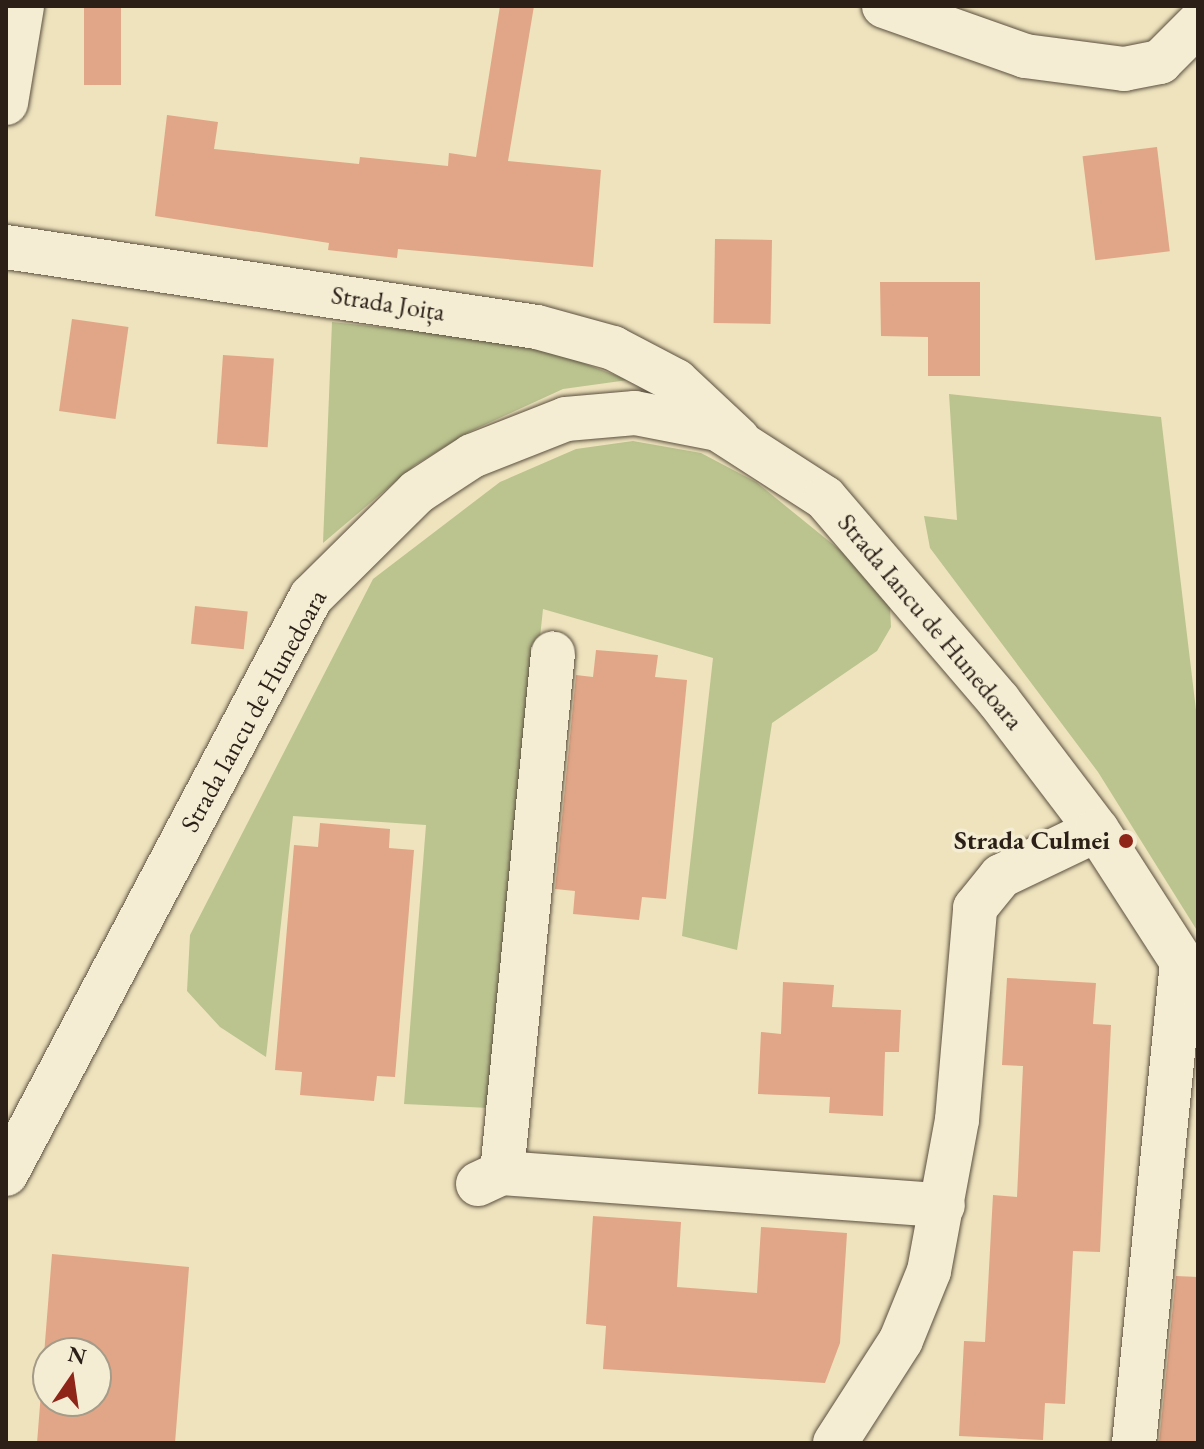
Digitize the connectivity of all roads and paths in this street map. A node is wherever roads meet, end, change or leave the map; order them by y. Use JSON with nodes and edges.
{"nodes":[{"id":1,"x":22,"y":6,"type":"edge"},
{"id":2,"x":884,"y":6,"type":"edge"},
{"id":3,"x":1198,"y":24,"type":"edge"},
{"id":4,"x":6,"y":103,"type":"edge"},
{"id":5,"x":6,"y":247,"type":"edge"},
{"id":6,"x":738,"y":439,"type":"junction"},
{"id":7,"x":553,"y":653,"type":"dead end"},
{"id":8,"x":1097,"y":830,"type":"junction"},
{"id":9,"x":1190,"y":974,"type":"edge"},
{"id":10,"x":6,"y":1174,"type":"edge"},
{"id":11,"x":943,"y":1205,"type":"junction"},
{"id":12,"x":835,"y":1443,"type":"edge"},
{"id":13,"x":1134,"y":1443,"type":"edge"}],
"edges":[{"from":1,"to":4,"type":"street"},
{"from":2,"to":3,"type":"street"},
{"from":5,"to":6,"type":"street","name":"Strada Joița"},
{"from":6,"to":8,"type":"street","name":"Strada Iancu de Hunedoara"},
{"from":6,"to":10,"type":"street","name":"Strada Iancu de Hunedoara"},
{"from":7,"to":11,"type":"street"},
{"from":8,"to":9,"type":"street","name":"Strada Iancu de Hunedoara"},
{"from":8,"to":11,"type":"street"},
{"from":9,"to":13,"type":"street"},
{"from":11,"to":12,"type":"street"}]}
